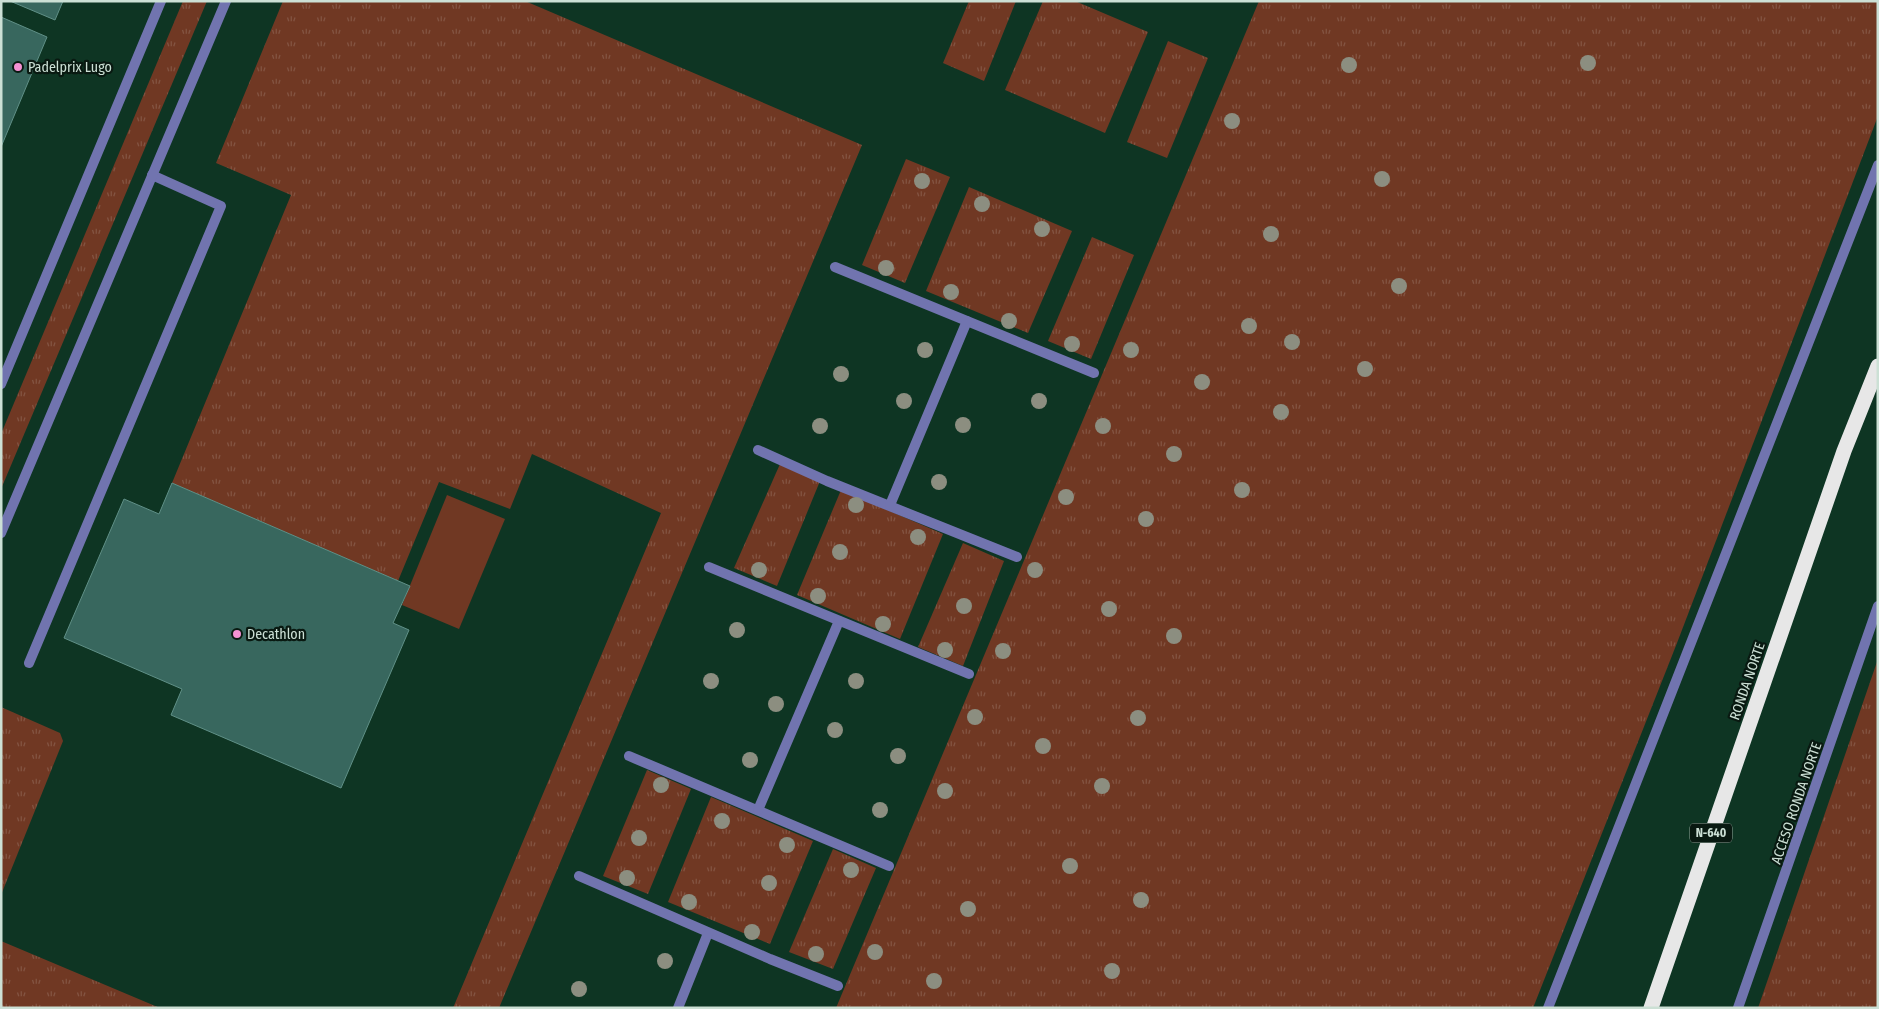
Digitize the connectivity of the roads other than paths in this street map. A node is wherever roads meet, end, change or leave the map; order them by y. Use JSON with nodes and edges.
{"nodes":[{"id":1,"x":161,"y":1,"type":"edge"},
{"id":2,"x":226,"y":1,"type":"edge"},
{"id":3,"x":1878,"y":165,"type":"edge"},
{"id":4,"x":152,"y":175,"type":"junction"},
{"id":5,"x":835,"y":267,"type":"dead end"},
{"id":6,"x":966,"y":321,"type":"junction"},
{"id":7,"x":1878,"y":366,"type":"edge"},
{"id":8,"x":1094,"y":373,"type":"dead end"},
{"id":9,"x":1,"y":384,"type":"edge"},
{"id":10,"x":758,"y":450,"type":"dead end"},
{"id":11,"x":890,"y":505,"type":"junction"},
{"id":12,"x":1,"y":533,"type":"edge"},
{"id":13,"x":1017,"y":557,"type":"dead end"},
{"id":14,"x":709,"y":567,"type":"dead end"},
{"id":15,"x":1878,"y":606,"type":"edge"},
{"id":16,"x":839,"y":621,"type":"junction"},
{"id":17,"x":29,"y":663,"type":"dead end"},
{"id":18,"x":969,"y":674,"type":"dead end"},
{"id":19,"x":630,"y":756,"type":"dead end"},
{"id":20,"x":758,"y":810,"type":"junction"},
{"id":21,"x":889,"y":866,"type":"dead end"},
{"id":22,"x":579,"y":876,"type":"dead end"},
{"id":23,"x":708,"y":933,"type":"junction"},
{"id":24,"x":838,"y":986,"type":"dead end"},
{"id":25,"x":678,"y":1008,"type":"edge"},
{"id":26,"x":1548,"y":1008,"type":"edge"},
{"id":27,"x":1651,"y":1008,"type":"edge"},
{"id":28,"x":1738,"y":1008,"type":"edge"}],
"edges":[{"from":1,"to":9,"type":"street"},
{"from":2,"to":4,"type":"street"},
{"from":3,"to":26,"type":"street"},
{"from":4,"to":12,"type":"street"},
{"from":4,"to":17,"type":"street"},
{"from":5,"to":6,"type":"street"},
{"from":6,"to":8,"type":"street"},
{"from":6,"to":11,"type":"street"},
{"from":7,"to":27,"type":"highway","name":"RONDA NORTE","number":"N-640"},
{"from":10,"to":11,"type":"street"},
{"from":11,"to":13,"type":"street"},
{"from":14,"to":16,"type":"street"},
{"from":15,"to":28,"type":"street","name":"ACCESO RONDA NORTE"},
{"from":16,"to":18,"type":"street"},
{"from":16,"to":20,"type":"street"},
{"from":19,"to":20,"type":"street"},
{"from":20,"to":21,"type":"street"},
{"from":22,"to":23,"type":"street"},
{"from":23,"to":24,"type":"street"},
{"from":23,"to":25,"type":"street"}]}
